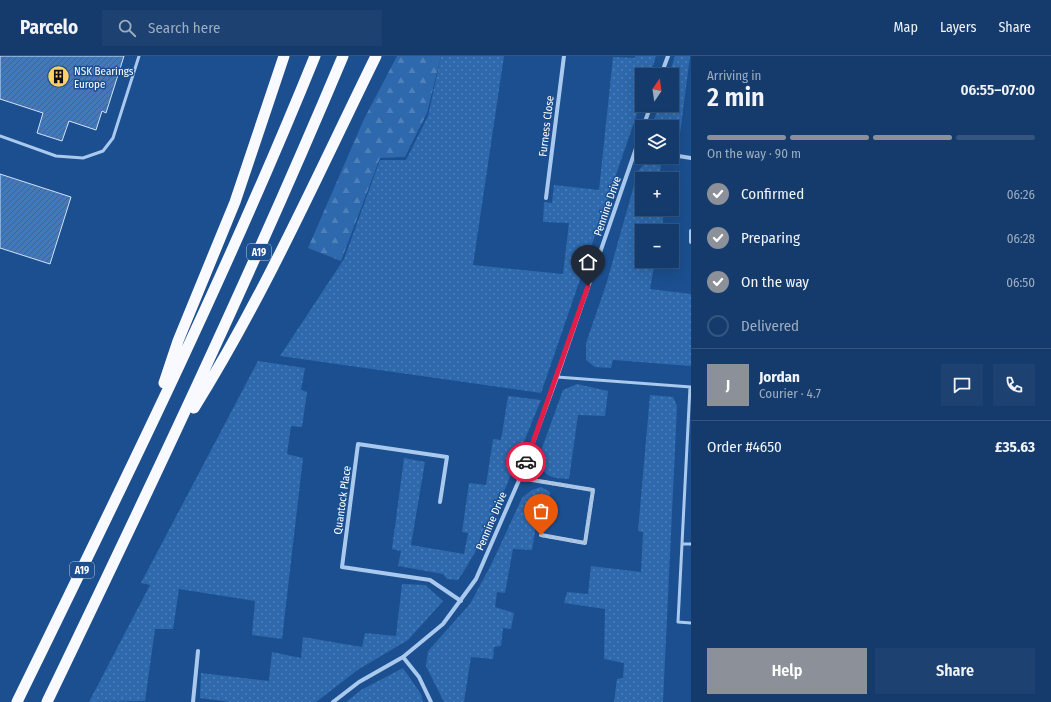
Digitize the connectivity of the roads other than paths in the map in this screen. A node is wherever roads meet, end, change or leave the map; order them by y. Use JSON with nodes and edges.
{"nodes":[{"id":1,"x":139,"y":56,"type":"edge"},
{"id":2,"x":284,"y":56,"type":"edge"},
{"id":3,"x":315,"y":56,"type":"edge"},
{"id":4,"x":343,"y":56,"type":"edge"},
{"id":5,"x":376,"y":56,"type":"edge"},
{"id":6,"x":564,"y":56,"type":"edge"},
{"id":7,"x":668,"y":56,"type":"edge"},
{"id":8,"x":664,"y":68,"type":"edge"},
{"id":9,"x":0,"y":136,"type":"edge"},
{"id":10,"x":635,"y":151,"type":"edge"},
{"id":11,"x":679,"y":157,"type":"edge"},
{"id":12,"x":691,"y":158,"type":"edge"},
{"id":13,"x":546,"y":198,"type":"dead end"},
{"id":14,"x":691,"y":231,"type":"edge"},
{"id":15,"x":691,"y":242,"type":"edge"},
{"id":16,"x":557,"y":377,"type":"junction"},
{"id":17,"x":691,"y":387,"type":"edge"},
{"id":18,"x":146,"y":437,"type":"junction"},
{"id":19,"x":170,"y":446,"type":"junction"},
{"id":20,"x":520,"y":478,"type":"junction"},
{"id":21,"x":440,"y":502,"type":"dead end"},
{"id":22,"x":541,"y":535,"type":"dead end"},
{"id":23,"x":682,"y":544,"type":"junction"},
{"id":24,"x":691,"y":544,"type":"edge"},
{"id":25,"x":461,"y":601,"type":"junction"},
{"id":26,"x":691,"y":623,"type":"edge"},
{"id":27,"x":198,"y":651,"type":"dead end"},
{"id":28,"x":403,"y":657,"type":"junction"},
{"id":29,"x":17,"y":702,"type":"edge"},
{"id":30,"x":47,"y":702,"type":"edge"},
{"id":31,"x":193,"y":702,"type":"edge"},
{"id":32,"x":333,"y":702,"type":"edge"},
{"id":33,"x":431,"y":702,"type":"edge"}],
"edges":[{"from":1,"to":9,"type":"lane"},
{"from":2,"to":18,"type":"highway"},
{"from":3,"to":18,"type":"highway","number":"A19"},
{"from":4,"to":19,"type":"highway","number":"A19"},
{"from":5,"to":19,"type":"highway"},
{"from":6,"to":13,"type":"street","name":"Furness Close"},
{"from":7,"to":8,"type":"street"},
{"from":10,"to":16,"type":"street","name":"Pennine Drive"},
{"from":11,"to":12,"type":"street"},
{"from":14,"to":15,"type":"street"},
{"from":16,"to":17,"type":"lane"},
{"from":16,"to":20,"type":"street","name":"Pennine Drive"},
{"from":17,"to":23,"type":"lane"},
{"from":18,"to":29,"type":"highway","number":"A19"},
{"from":19,"to":30,"type":"highway","number":"A19"},
{"from":20,"to":22,"type":"street"},
{"from":20,"to":25,"type":"street","name":"Pennine Drive"},
{"from":21,"to":25,"type":"street","name":"Quantock Place"},
{"from":23,"to":24,"type":"lane"},
{"from":23,"to":26,"type":"lane"},
{"from":25,"to":28,"type":"street","name":"Pennine Drive"},
{"from":27,"to":31,"type":"street"},
{"from":28,"to":32,"type":"street","name":"Pennine Drive"},
{"from":28,"to":33,"type":"street"}]}
